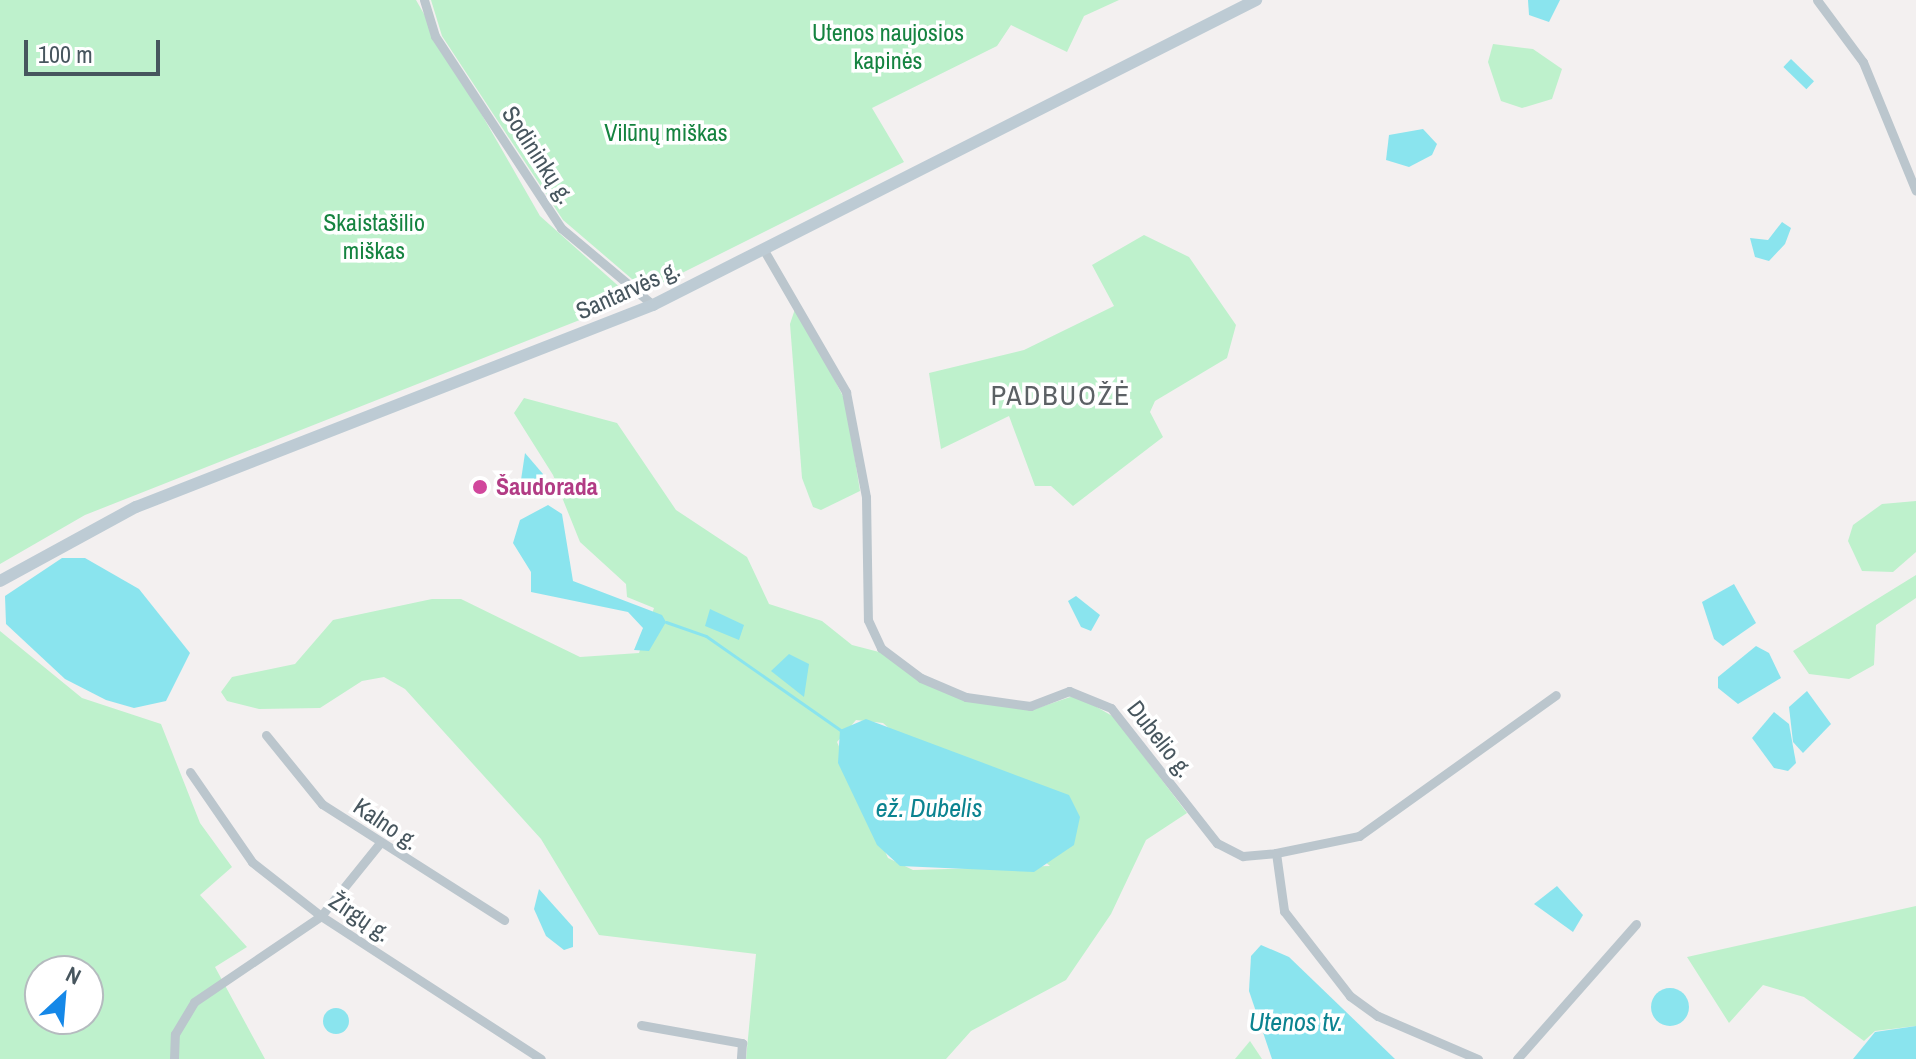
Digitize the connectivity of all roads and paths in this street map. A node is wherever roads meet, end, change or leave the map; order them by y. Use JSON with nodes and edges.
{"nodes":[{"id":1,"x":424,"y":0,"type":"edge"},
{"id":2,"x":1256,"y":0,"type":"edge"},
{"id":3,"x":1817,"y":0,"type":"edge"},
{"id":4,"x":1916,"y":191,"type":"edge"},
{"id":5,"x":765,"y":252,"type":"junction"},
{"id":6,"x":653,"y":305,"type":"junction"},
{"id":7,"x":0,"y":581,"type":"edge"},
{"id":8,"x":1556,"y":695,"type":"dead end"},
{"id":9,"x":266,"y":735,"type":"dead end"},
{"id":10,"x":190,"y":772,"type":"dead end"},
{"id":11,"x":379,"y":844,"type":"junction"},
{"id":12,"x":1276,"y":853,"type":"junction"},
{"id":13,"x":321,"y":916,"type":"junction"},
{"id":14,"x":504,"y":920,"type":"dead end"},
{"id":15,"x":1636,"y":924,"type":"dead end"},
{"id":16,"x":641,"y":1025,"type":"dead end"},
{"id":17,"x":174,"y":1059,"type":"edge"},
{"id":18,"x":541,"y":1059,"type":"edge"},
{"id":19,"x":741,"y":1059,"type":"edge"},
{"id":20,"x":1478,"y":1059,"type":"edge"},
{"id":21,"x":1517,"y":1059,"type":"edge"}],
"edges":[{"from":1,"to":6,"type":"street","name":"Sodininkų g."},
{"from":2,"to":5,"type":"main road","name":"Santarvės g."},
{"from":3,"to":4,"type":"street"},
{"from":5,"to":6,"type":"main road","name":"Santarvės g."},
{"from":5,"to":12,"type":"street","name":"Dubelio g."},
{"from":6,"to":7,"type":"main road","name":"Santarvės g."},
{"from":8,"to":12,"type":"street","name":"Dubelio g."},
{"from":9,"to":11,"type":"street","name":"Kalno g."},
{"from":10,"to":13,"type":"street","name":"Žirgų g."},
{"from":11,"to":13,"type":"street"},
{"from":11,"to":14,"type":"street","name":"Kalno g."},
{"from":12,"to":20,"type":"street"},
{"from":13,"to":17,"type":"street"},
{"from":13,"to":18,"type":"street","name":"Žirgų g."},
{"from":15,"to":21,"type":"street"},
{"from":16,"to":19,"type":"street"}]}
